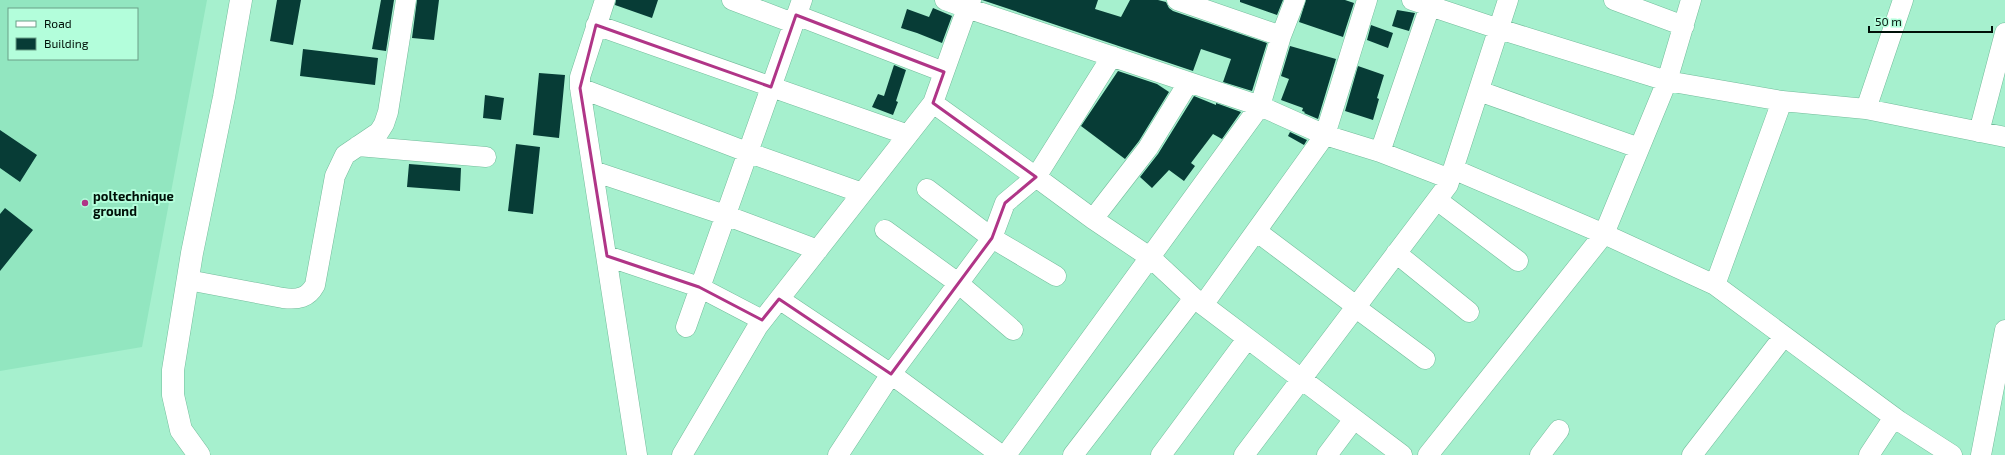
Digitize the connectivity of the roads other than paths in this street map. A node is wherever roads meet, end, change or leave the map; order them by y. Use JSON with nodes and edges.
{"nodes":[{"id":1,"x":241,"y":0,"type":"edge"},
{"id":2,"x":406,"y":0,"type":"edge"},
{"id":3,"x":605,"y":0,"type":"edge"},
{"id":4,"x":732,"y":0,"type":"edge"},
{"id":5,"x":946,"y":0,"type":"edge"},
{"id":6,"x":1177,"y":0,"type":"edge"},
{"id":7,"x":1295,"y":0,"type":"edge"},
{"id":8,"x":1368,"y":0,"type":"edge"},
{"id":9,"x":1508,"y":0,"type":"edge"},
{"id":10,"x":1614,"y":0,"type":"edge"},
{"id":11,"x":1691,"y":0,"type":"edge"},
{"id":12,"x":1903,"y":0,"type":"edge"},
{"id":13,"x":1421,"y":3,"type":"edge"},
{"id":14,"x":969,"y":4,"type":"edge"},
{"id":15,"x":797,"y":13,"type":"edge"},
{"id":16,"x":596,"y":25,"type":"junction"},
{"id":17,"x":1684,"y":26,"type":"junction"},
{"id":18,"x":1498,"y":29,"type":"junction"},
{"id":19,"x":2005,"y":34,"type":"edge"},
{"id":20,"x":1281,"y":36,"type":"junction"},
{"id":21,"x":1112,"y":56,"type":"junction"},
{"id":22,"x":944,"y":72,"type":"junction"},
{"id":23,"x":1667,"y":81,"type":"junction"},
{"id":24,"x":1188,"y":83,"type":"junction"},
{"id":25,"x":771,"y":87,"type":"junction"},
{"id":26,"x":580,"y":88,"type":"junction"},
{"id":27,"x":1479,"y":91,"type":"junction"},
{"id":28,"x":1782,"y":101,"type":"junction"},
{"id":29,"x":933,"y":103,"type":"junction"},
{"id":30,"x":1260,"y":106,"type":"junction"},
{"id":31,"x":1866,"y":109,"type":"junction"},
{"id":32,"x":1979,"y":132,"type":"junction"},
{"id":33,"x":908,"y":135,"type":"junction"},
{"id":34,"x":1325,"y":135,"type":"junction"},
{"id":35,"x":2005,"y":137,"type":"edge"},
{"id":36,"x":358,"y":146,"type":"junction"},
{"id":37,"x":1639,"y":148,"type":"junction"},
{"id":38,"x":747,"y":152,"type":"junction"},
{"id":39,"x":1380,"y":152,"type":"junction"},
{"id":40,"x":486,"y":157,"type":"dead end"},
{"id":41,"x":593,"y":171,"type":"junction"},
{"id":42,"x":1452,"y":174,"type":"junction"},
{"id":43,"x":1036,"y":176,"type":"junction"},
{"id":44,"x":927,"y":189,"type":"dead end"},
{"id":45,"x":862,"y":193,"type":"junction"},
{"id":46,"x":1437,"y":200,"type":"junction"},
{"id":47,"x":725,"y":216,"type":"junction"},
{"id":48,"x":1093,"y":219,"type":"junction"},
{"id":49,"x":886,"y":230,"type":"dead end"},
{"id":50,"x":1256,"y":231,"type":"junction"},
{"id":51,"x":1604,"y":234,"type":"junction"},
{"id":52,"x":992,"y":238,"type":"junction"},
{"id":53,"x":818,"y":250,"type":"junction"},
{"id":54,"x":1396,"y":253,"type":"junction"},
{"id":55,"x":606,"y":256,"type":"junction"},
{"id":56,"x":1151,"y":258,"type":"junction"},
{"id":57,"x":1518,"y":261,"type":"dead end"},
{"id":58,"x":1056,"y":276,"type":"dead end"},
{"id":59,"x":188,"y":280,"type":"junction"},
{"id":60,"x":958,"y":283,"type":"junction"},
{"id":61,"x":1715,"y":285,"type":"junction"},
{"id":62,"x":699,"y":287,"type":"junction"},
{"id":63,"x":779,"y":299,"type":"junction"},
{"id":64,"x":1198,"y":301,"type":"junction"},
{"id":65,"x":1355,"y":307,"type":"junction"},
{"id":66,"x":1469,"y":312,"type":"dead end"},
{"id":67,"x":762,"y":320,"type":"junction"},
{"id":68,"x":686,"y":327,"type":"dead end"},
{"id":69,"x":1013,"y":330,"type":"dead end"},
{"id":70,"x":2005,"y":330,"type":"edge"},
{"id":71,"x":1784,"y":336,"type":"junction"},
{"id":72,"x":1247,"y":339,"type":"junction"},
{"id":73,"x":2003,"y":357,"type":"edge"},
{"id":74,"x":1424,"y":359,"type":"dead end"},
{"id":75,"x":891,"y":374,"type":"junction"},
{"id":76,"x":1300,"y":379,"type":"junction"},
{"id":77,"x":1894,"y":417,"type":"junction"},
{"id":78,"x":1354,"y":419,"type":"junction"},
{"id":79,"x":1559,"y":430,"type":"dead end"},
{"id":80,"x":199,"y":455,"type":"edge"},
{"id":81,"x":637,"y":455,"type":"edge"},
{"id":82,"x":682,"y":455,"type":"edge"},
{"id":83,"x":838,"y":455,"type":"edge"},
{"id":84,"x":1001,"y":455,"type":"edge"},
{"id":85,"x":1006,"y":455,"type":"edge"},
{"id":86,"x":1073,"y":455,"type":"edge"},
{"id":87,"x":1161,"y":455,"type":"edge"},
{"id":88,"x":1244,"y":455,"type":"edge"},
{"id":89,"x":1327,"y":455,"type":"edge"},
{"id":90,"x":1402,"y":455,"type":"edge"},
{"id":91,"x":1428,"y":455,"type":"edge"},
{"id":92,"x":1540,"y":455,"type":"edge"},
{"id":93,"x":1692,"y":455,"type":"edge"},
{"id":94,"x":1869,"y":455,"type":"edge"},
{"id":95,"x":1952,"y":455,"type":"edge"},
{"id":96,"x":1981,"y":455,"type":"edge"}],
"edges":[{"from":1,"to":59,"type":"main road"},
{"from":2,"to":36,"type":"street"},
{"from":3,"to":16,"type":"street"},
{"from":4,"to":15,"type":"street"},
{"from":5,"to":14,"type":"street"},
{"from":6,"to":20,"type":"street"},
{"from":7,"to":20,"type":"street"},
{"from":8,"to":34,"type":"street"},
{"from":9,"to":18,"type":"street"},
{"from":10,"to":17,"type":"street"},
{"from":11,"to":17,"type":"street"},
{"from":12,"to":31,"type":"street"},
{"from":13,"to":18,"type":"street"},
{"from":13,"to":39,"type":"street"},
{"from":14,"to":21,"type":"street"},
{"from":14,"to":22,"type":"street"},
{"from":15,"to":22,"type":"street"},
{"from":15,"to":25,"type":"street"},
{"from":16,"to":25,"type":"street"},
{"from":16,"to":26,"type":"street"},
{"from":17,"to":23,"type":"street"},
{"from":18,"to":23,"type":"street"},
{"from":18,"to":27,"type":"street"},
{"from":19,"to":32,"type":"street"},
{"from":20,"to":30,"type":"street"},
{"from":21,"to":24,"type":"street"},
{"from":21,"to":43,"type":"street"},
{"from":22,"to":29,"type":"street"},
{"from":23,"to":28,"type":"street"},
{"from":23,"to":37,"type":"street"},
{"from":24,"to":30,"type":"street"},
{"from":24,"to":48,"type":"street"},
{"from":25,"to":33,"type":"street"},
{"from":25,"to":38,"type":"street"},
{"from":26,"to":38,"type":"street"},
{"from":26,"to":41,"type":"street"},
{"from":27,"to":37,"type":"street"},
{"from":27,"to":42,"type":"street"},
{"from":28,"to":31,"type":"street"},
{"from":28,"to":61,"type":"street"},
{"from":29,"to":33,"type":"street"},
{"from":29,"to":43,"type":"street"},
{"from":30,"to":34,"type":"street"},
{"from":30,"to":56,"type":"street"},
{"from":31,"to":32,"type":"street"},
{"from":32,"to":35,"type":"street"},
{"from":33,"to":45,"type":"street"},
{"from":34,"to":39,"type":"street"},
{"from":34,"to":50,"type":"street"},
{"from":36,"to":40,"type":"street"},
{"from":36,"to":59,"type":"street"},
{"from":37,"to":51,"type":"street"},
{"from":38,"to":45,"type":"street"},
{"from":38,"to":47,"type":"street"},
{"from":39,"to":42,"type":"street"},
{"from":41,"to":47,"type":"street"},
{"from":41,"to":55,"type":"street"},
{"from":42,"to":46,"type":"street"},
{"from":42,"to":51,"type":"street"},
{"from":43,"to":48,"type":"street"},
{"from":43,"to":52,"type":"street"},
{"from":44,"to":52,"type":"street"},
{"from":45,"to":53,"type":"street"},
{"from":46,"to":54,"type":"street"},
{"from":46,"to":57,"type":"street"},
{"from":47,"to":53,"type":"street"},
{"from":47,"to":62,"type":"street"},
{"from":48,"to":56,"type":"street"},
{"from":49,"to":60,"type":"street"},
{"from":50,"to":64,"type":"street"},
{"from":50,"to":65,"type":"street"},
{"from":51,"to":61,"type":"street"},
{"from":51,"to":91,"type":"street"},
{"from":52,"to":58,"type":"street"},
{"from":52,"to":60,"type":"street"},
{"from":53,"to":63,"type":"street"},
{"from":54,"to":65,"type":"street"},
{"from":54,"to":66,"type":"street"},
{"from":55,"to":62,"type":"street"},
{"from":55,"to":81,"type":"street"},
{"from":56,"to":64,"type":"street"},
{"from":56,"to":85,"type":"street"},
{"from":59,"to":80,"type":"main road"},
{"from":60,"to":69,"type":"street"},
{"from":60,"to":75,"type":"street"},
{"from":61,"to":71,"type":"street"},
{"from":62,"to":67,"type":"street"},
{"from":62,"to":68,"type":"street"},
{"from":63,"to":67,"type":"street"},
{"from":63,"to":75,"type":"street"},
{"from":64,"to":72,"type":"street"},
{"from":64,"to":86,"type":"street"},
{"from":65,"to":74,"type":"street"},
{"from":65,"to":76,"type":"street"},
{"from":67,"to":82,"type":"street"},
{"from":70,"to":73,"type":"street"},
{"from":71,"to":77,"type":"street"},
{"from":71,"to":93,"type":"street"},
{"from":72,"to":76,"type":"street"},
{"from":72,"to":87,"type":"street"},
{"from":73,"to":96,"type":"street"},
{"from":75,"to":83,"type":"street"},
{"from":75,"to":84,"type":"street"},
{"from":76,"to":78,"type":"street"},
{"from":76,"to":88,"type":"street"},
{"from":77,"to":94,"type":"street"},
{"from":77,"to":95,"type":"street"},
{"from":78,"to":89,"type":"street"},
{"from":78,"to":90,"type":"street"},
{"from":79,"to":92,"type":"street"}]}
